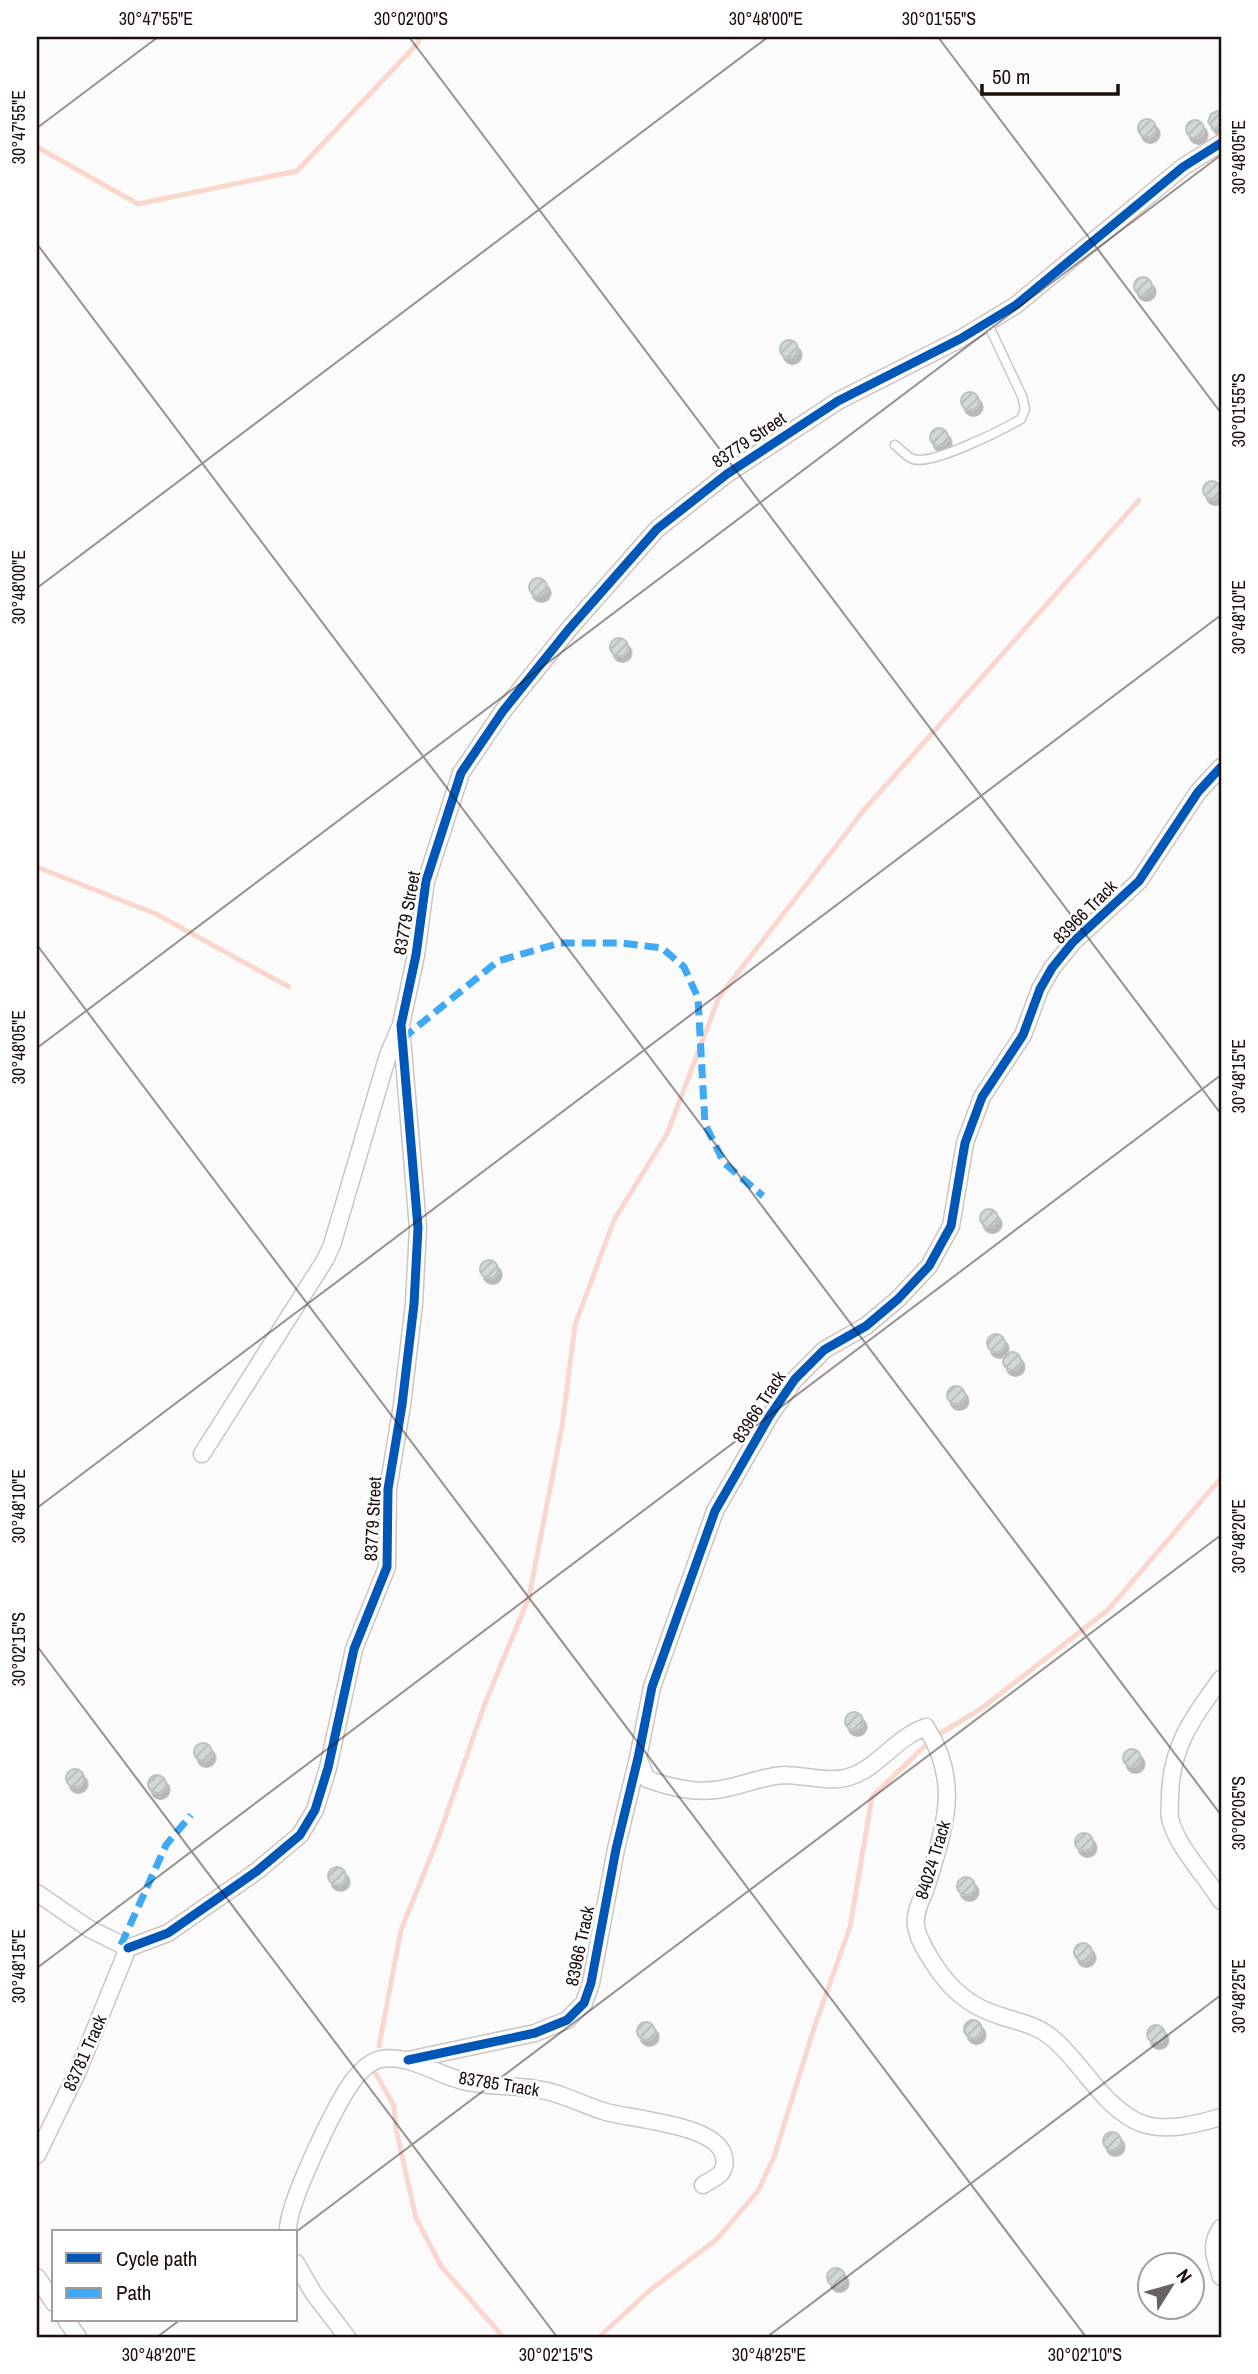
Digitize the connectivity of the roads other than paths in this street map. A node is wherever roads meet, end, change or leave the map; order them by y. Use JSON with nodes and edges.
{"nodes":[{"id":1,"x":1221,"y":144,"type":"edge"},
{"id":2,"x":988,"y":324,"type":"junction"},
{"id":3,"x":895,"y":445,"type":"dead end"},
{"id":4,"x":1221,"y":767,"type":"edge"},
{"id":5,"x":401,"y":1025,"type":"junction"},
{"id":6,"x":202,"y":1454,"type":"dead end"},
{"id":7,"x":1221,"y":1679,"type":"edge"},
{"id":8,"x":638,"y":1758,"type":"junction"},
{"id":9,"x":37,"y":1893,"type":"edge"},
{"id":10,"x":1221,"y":1901,"type":"edge"},
{"id":11,"x":128,"y":1948,"type":"junction"},
{"id":12,"x":408,"y":2060,"type":"junction"},
{"id":13,"x":1221,"y":2118,"type":"edge"},
{"id":14,"x":37,"y":2155,"type":"edge"},
{"id":15,"x":703,"y":2185,"type":"dead end"},
{"id":16,"x":1221,"y":2228,"type":"edge"},
{"id":17,"x":288,"y":2230,"type":"edge"},
{"id":18,"x":298,"y":2266,"type":"edge"},
{"id":19,"x":37,"y":2277,"type":"edge"},
{"id":20,"x":1221,"y":2277,"type":"edge"},
{"id":21,"x":52,"y":2300,"type":"edge"},
{"id":22,"x":67,"y":2322,"type":"edge"},
{"id":23,"x":78,"y":2337,"type":"edge"},
{"id":24,"x":347,"y":2337,"type":"edge"}],
"edges":[{"from":1,"to":2,"type":"street","name":"83779 Street"},
{"from":2,"to":3,"type":"lane"},
{"from":2,"to":5,"type":"street","name":"83779 Street"},
{"from":4,"to":8,"type":"street","name":"83966 Track"},
{"from":5,"to":6,"type":"street"},
{"from":5,"to":11,"type":"street","name":"83779 Street"},
{"from":7,"to":10,"type":"street"},
{"from":8,"to":12,"type":"street","name":"83966 Track"},
{"from":8,"to":13,"type":"street","name":"84024 Track"},
{"from":9,"to":11,"type":"street"},
{"from":11,"to":14,"type":"street","name":"83781 Track"},
{"from":12,"to":15,"type":"street","name":"83785 Track"},
{"from":12,"to":17,"type":"street","name":"83785 Track"},
{"from":16,"to":20,"type":"street"},
{"from":18,"to":24,"type":"street"},
{"from":19,"to":21,"type":"street"},
{"from":22,"to":23,"type":"street"}]}
